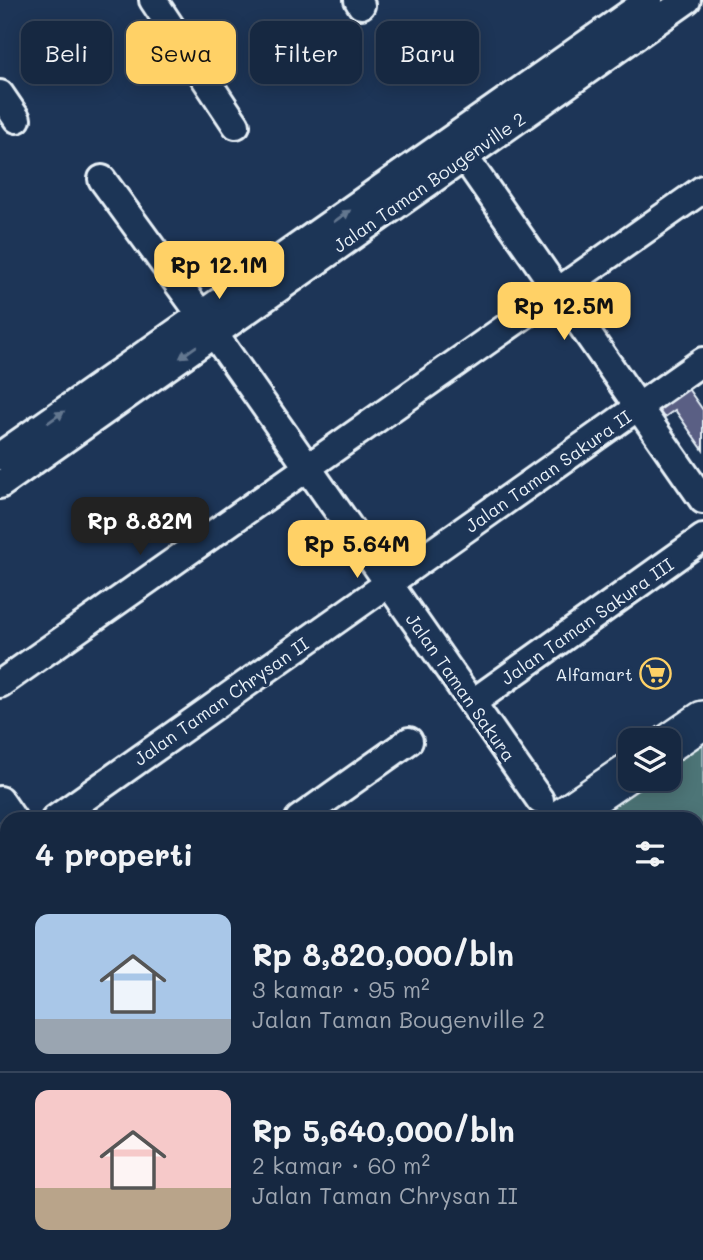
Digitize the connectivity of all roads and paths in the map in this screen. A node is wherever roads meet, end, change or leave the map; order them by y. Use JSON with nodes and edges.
{"nodes":[{"id":1,"x":153,"y":0,"type":"edge"},
{"id":2,"x":649,"y":0,"type":"edge"},
{"id":3,"x":687,"y":0,"type":"edge"},
{"id":4,"x":0,"y":94,"type":"edge"},
{"id":5,"x":18,"y":119,"type":"dead end"},
{"id":6,"x":236,"y":125,"type":"dead end"},
{"id":7,"x":458,"y":148,"type":"junction"},
{"id":8,"x":102,"y":178,"type":"dead end"},
{"id":9,"x":703,"y":189,"type":"edge"},
{"id":10,"x":558,"y":291,"type":"junction"},
{"id":11,"x":208,"y":324,"type":"junction"},
{"id":12,"x":703,"y":361,"type":"edge"},
{"id":13,"x":638,"y":407,"type":"junction"},
{"id":14,"x":0,"y":456,"type":"edge"},
{"id":15,"x":308,"y":468,"type":"junction"},
{"id":16,"x":0,"y":485,"type":"edge"},
{"id":17,"x":703,"y":500,"type":"edge"},
{"id":18,"x":703,"y":538,"type":"edge"},
{"id":19,"x":388,"y":583,"type":"junction"},
{"id":20,"x":0,"y":684,"type":"edge"},
{"id":21,"x":472,"y":703,"type":"junction"},
{"id":22,"x":703,"y":720,"type":"edge"},
{"id":23,"x":681,"y":735,"type":"edge"},
{"id":24,"x":409,"y":741,"type":"dead end"},
{"id":25,"x":618,"y":777,"type":"edge"},
{"id":26,"x":550,"y":810,"type":"edge"},
{"id":27,"x":65,"y":812,"type":"edge"},
{"id":28,"x":309,"y":812,"type":"edge"}],
"edges":[{"from":1,"to":6,"type":"street"},
{"from":2,"to":7,"type":"street","name":"Jalan Taman Bougenville 2"},
{"from":3,"to":7,"type":"street","name":"Jalan Taman Bougenville 2"},
{"from":4,"to":5,"type":"street"},
{"from":7,"to":10,"type":"street"},
{"from":7,"to":11,"type":"street","name":"Jalan Taman Bougenville 2"},
{"from":8,"to":11,"type":"street","name":"Jalan Taman Sakura"},
{"from":9,"to":10,"type":"street"},
{"from":10,"to":13,"type":"street"},
{"from":10,"to":15,"type":"street"},
{"from":14,"to":11,"type":"street","name":"Jalan Taman Bougenville 2","one_way":true},
{"from":11,"to":15,"type":"street","name":"Jalan Taman Sakura"},
{"from":11,"to":16,"type":"street","name":"Jalan Taman Bougenville 2","one_way":true},
{"from":12,"to":13,"type":"street","name":"Jalan Taman Sakura II"},
{"from":13,"to":17,"type":"street"},
{"from":13,"to":19,"type":"street","name":"Jalan Taman Sakura II"},
{"from":15,"to":19,"type":"street","name":"Jalan Taman Sakura"},
{"from":15,"to":20,"type":"street"},
{"from":18,"to":21,"type":"street","name":"Jalan Taman Sakura III"},
{"from":19,"to":21,"type":"street","name":"Jalan Taman Sakura"},
{"from":19,"to":27,"type":"street","name":"Jalan Taman Chrysan II"},
{"from":21,"to":26,"type":"street","name":"Jalan Taman Sakura"},
{"from":22,"to":23,"type":"main road"},
{"from":24,"to":28,"type":"street"},
{"from":25,"to":26,"type":"main road"}]}
